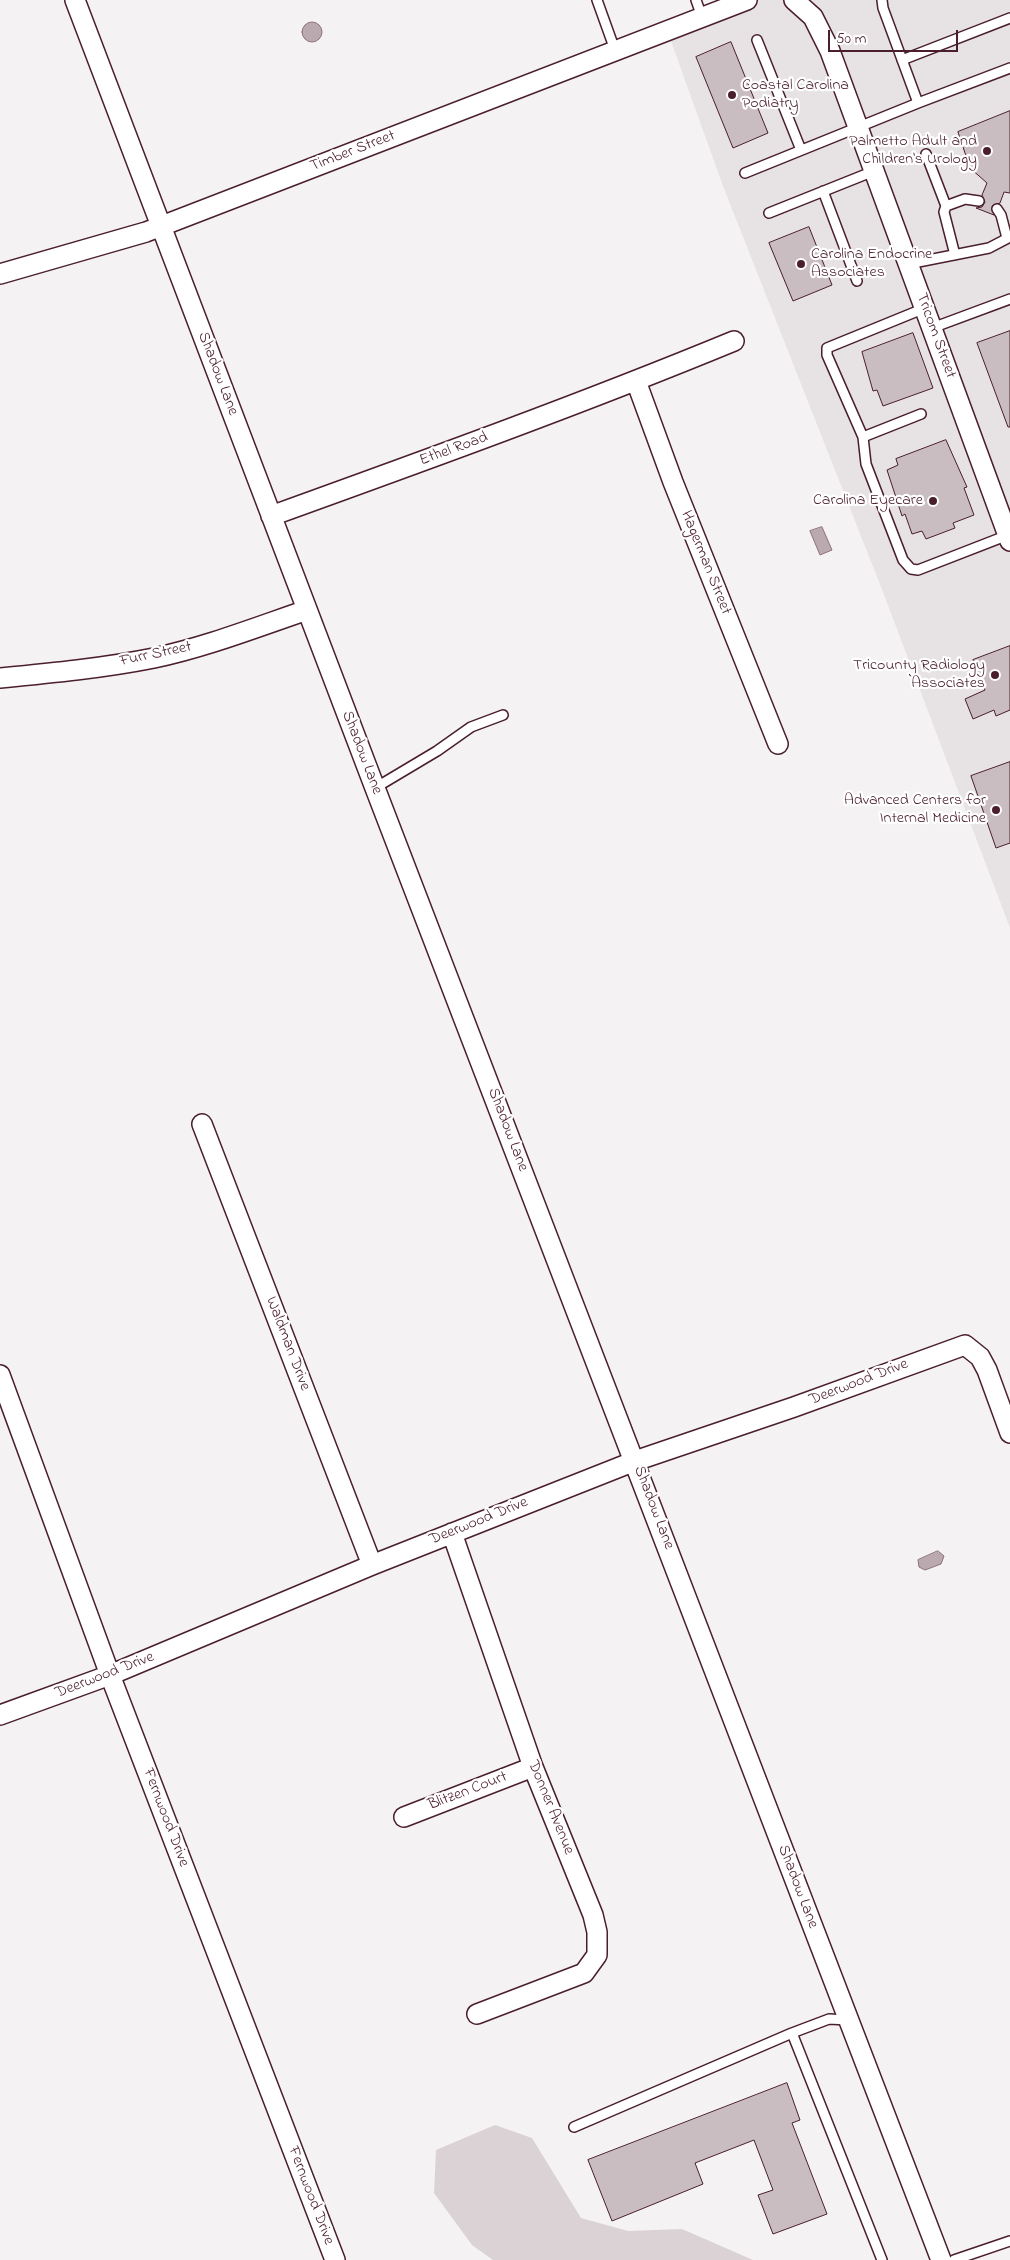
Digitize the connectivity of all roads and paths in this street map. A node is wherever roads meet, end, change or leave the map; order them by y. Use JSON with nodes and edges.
{"nodes":[{"id":1,"x":75,"y":0,"type":"edge"},
{"id":2,"x":597,"y":0,"type":"edge"},
{"id":3,"x":747,"y":0,"type":"edge"},
{"id":4,"x":794,"y":0,"type":"edge"},
{"id":5,"x":882,"y":0,"type":"edge"},
{"id":6,"x":699,"y":8,"type":"edge"},
{"id":7,"x":1010,"y":18,"type":"edge"},
{"id":8,"x":757,"y":40,"type":"dead end"},
{"id":9,"x":615,"y":50,"type":"junction"},
{"id":10,"x":902,"y":60,"type":"junction"},
{"id":11,"x":1010,"y":68,"type":"edge"},
{"id":12,"x":918,"y":103,"type":"junction"},
{"id":13,"x":858,"y":127,"type":"junction"},
{"id":14,"x":801,"y":150,"type":"junction"},
{"id":15,"x":926,"y":154,"type":"dead end"},
{"id":16,"x":874,"y":171,"type":"junction"},
{"id":17,"x":745,"y":173,"type":"dead end"},
{"id":18,"x":823,"y":191,"type":"junction"},
{"id":19,"x":979,"y":201,"type":"dead end"},
{"id":20,"x":946,"y":206,"type":"junction"},
{"id":21,"x":999,"y":212,"type":"dead end"},
{"id":22,"x":769,"y":213,"type":"dead end"},
{"id":23,"x":162,"y":226,"type":"junction"},
{"id":24,"x":1009,"y":237,"type":"edge"},
{"id":25,"x":955,"y":255,"type":"junction"},
{"id":26,"x":908,"y":264,"type":"junction"},
{"id":27,"x":0,"y":274,"type":"edge"},
{"id":28,"x":857,"y":281,"type":"dead end"},
{"id":29,"x":1010,"y":299,"type":"edge"},
{"id":30,"x":924,"y":308,"type":"junction"},
{"id":31,"x":932,"y":328,"type":"junction"},
{"id":32,"x":734,"y":341,"type":"dead end"},
{"id":33,"x":636,"y":381,"type":"junction"},
{"id":34,"x":921,"y":414,"type":"dead end"},
{"id":35,"x":863,"y":437,"type":"junction"},
{"id":36,"x":1005,"y":509,"type":"edge"},
{"id":37,"x":271,"y":516,"type":"junction"},
{"id":38,"x":1009,"y":538,"type":"edge"},
{"id":39,"x":307,"y":610,"type":"junction"},
{"id":40,"x":0,"y":678,"type":"edge"},
{"id":41,"x":503,"y":715,"type":"dead end"},
{"id":42,"x":778,"y":744,"type":"dead end"},
{"id":43,"x":375,"y":788,"type":"junction"},
{"id":44,"x":202,"y":1124,"type":"dead end"},
{"id":45,"x":0,"y":1375,"type":"edge"},
{"id":46,"x":1010,"y":1433,"type":"edge"},
{"id":47,"x":635,"y":1461,"type":"junction"},
{"id":48,"x":452,"y":1533,"type":"junction"},
{"id":49,"x":372,"y":1565,"type":"junction"},
{"id":50,"x":110,"y":1675,"type":"junction"},
{"id":51,"x":0,"y":1715,"type":"edge"},
{"id":52,"x":533,"y":1767,"type":"junction"},
{"id":53,"x":404,"y":1817,"type":"dead end"},
{"id":54,"x":477,"y":2014,"type":"dead end"},
{"id":55,"x":848,"y":2020,"type":"junction"},
{"id":56,"x":792,"y":2033,"type":"junction"},
{"id":57,"x":574,"y":2127,"type":"dead end"},
{"id":58,"x":1010,"y":2241,"type":"edge"},
{"id":59,"x":335,"y":2260,"type":"edge"},
{"id":60,"x":882,"y":2260,"type":"edge"},
{"id":61,"x":941,"y":2260,"type":"edge"},
{"id":62,"x":954,"y":2260,"type":"edge"}],
"edges":[{"from":1,"to":23,"type":"street","name":"Shadow Lane"},
{"from":2,"to":9,"type":"lane"},
{"from":3,"to":6,"type":"street"},
{"from":4,"to":13,"type":"street","name":"Tricom Street"},
{"from":5,"to":10,"type":"lane"},
{"from":6,"to":9,"type":"street","name":"Timber Street"},
{"from":7,"to":10,"type":"lane"},
{"from":8,"to":14,"type":"lane"},
{"from":9,"to":23,"type":"street","name":"Timber Street"},
{"from":10,"to":12,"type":"lane"},
{"from":11,"to":12,"type":"lane"},
{"from":12,"to":13,"type":"lane"},
{"from":13,"to":14,"type":"lane"},
{"from":13,"to":16,"type":"street","name":"Tricom Street"},
{"from":14,"to":17,"type":"lane"},
{"from":15,"to":20,"type":"lane"},
{"from":16,"to":18,"type":"lane"},
{"from":16,"to":26,"type":"street","name":"Tricom Street"},
{"from":18,"to":22,"type":"lane"},
{"from":18,"to":28,"type":"lane"},
{"from":19,"to":20,"type":"lane"},
{"from":20,"to":25,"type":"lane"},
{"from":21,"to":24,"type":"lane"},
{"from":23,"to":27,"type":"street","name":"Timber Street"},
{"from":23,"to":37,"type":"street","name":"Shadow Lane"},
{"from":24,"to":25,"type":"lane"},
{"from":25,"to":26,"type":"lane"},
{"from":26,"to":30,"type":"street","name":"Tricom Street"},
{"from":29,"to":31,"type":"lane"},
{"from":30,"to":31,"type":"street","name":"Tricom Street"},
{"from":30,"to":35,"type":"lane"},
{"from":31,"to":36,"type":"street","name":"Tricom Street"},
{"from":32,"to":33,"type":"street","name":"Ethel Road"},
{"from":33,"to":37,"type":"street","name":"Ethel Road"},
{"from":33,"to":42,"type":"street","name":"Hagerman Street"},
{"from":34,"to":35,"type":"lane"},
{"from":35,"to":38,"type":"lane"},
{"from":36,"to":38,"type":"street","name":"Tricom Street"},
{"from":37,"to":39,"type":"street","name":"Shadow Lane"},
{"from":39,"to":40,"type":"street","name":"Furr Street"},
{"from":39,"to":43,"type":"street","name":"Shadow Lane"},
{"from":41,"to":43,"type":"lane"},
{"from":43,"to":47,"type":"street","name":"Shadow Lane"},
{"from":44,"to":49,"type":"street","name":"Waldman Drive"},
{"from":45,"to":50,"type":"street","name":"Fernwood Drive"},
{"from":46,"to":47,"type":"street","name":"Deerwood Drive"},
{"from":47,"to":48,"type":"street","name":"Deerwood Drive"},
{"from":47,"to":55,"type":"street","name":"Shadow Lane"},
{"from":48,"to":49,"type":"street","name":"Deerwood Drive"},
{"from":48,"to":52,"type":"street","name":"Donner Avenue"},
{"from":49,"to":50,"type":"street","name":"Deerwood Drive"},
{"from":50,"to":51,"type":"street","name":"Deerwood Drive"},
{"from":50,"to":59,"type":"street","name":"Fernwood Drive"},
{"from":52,"to":53,"type":"street","name":"Blitzen Court"},
{"from":52,"to":54,"type":"street","name":"Donner Avenue"},
{"from":55,"to":56,"type":"lane"},
{"from":55,"to":61,"type":"street","name":"Shadow Lane"},
{"from":56,"to":57,"type":"lane"},
{"from":56,"to":60,"type":"lane"},
{"from":58,"to":62,"type":"lane"}]}
